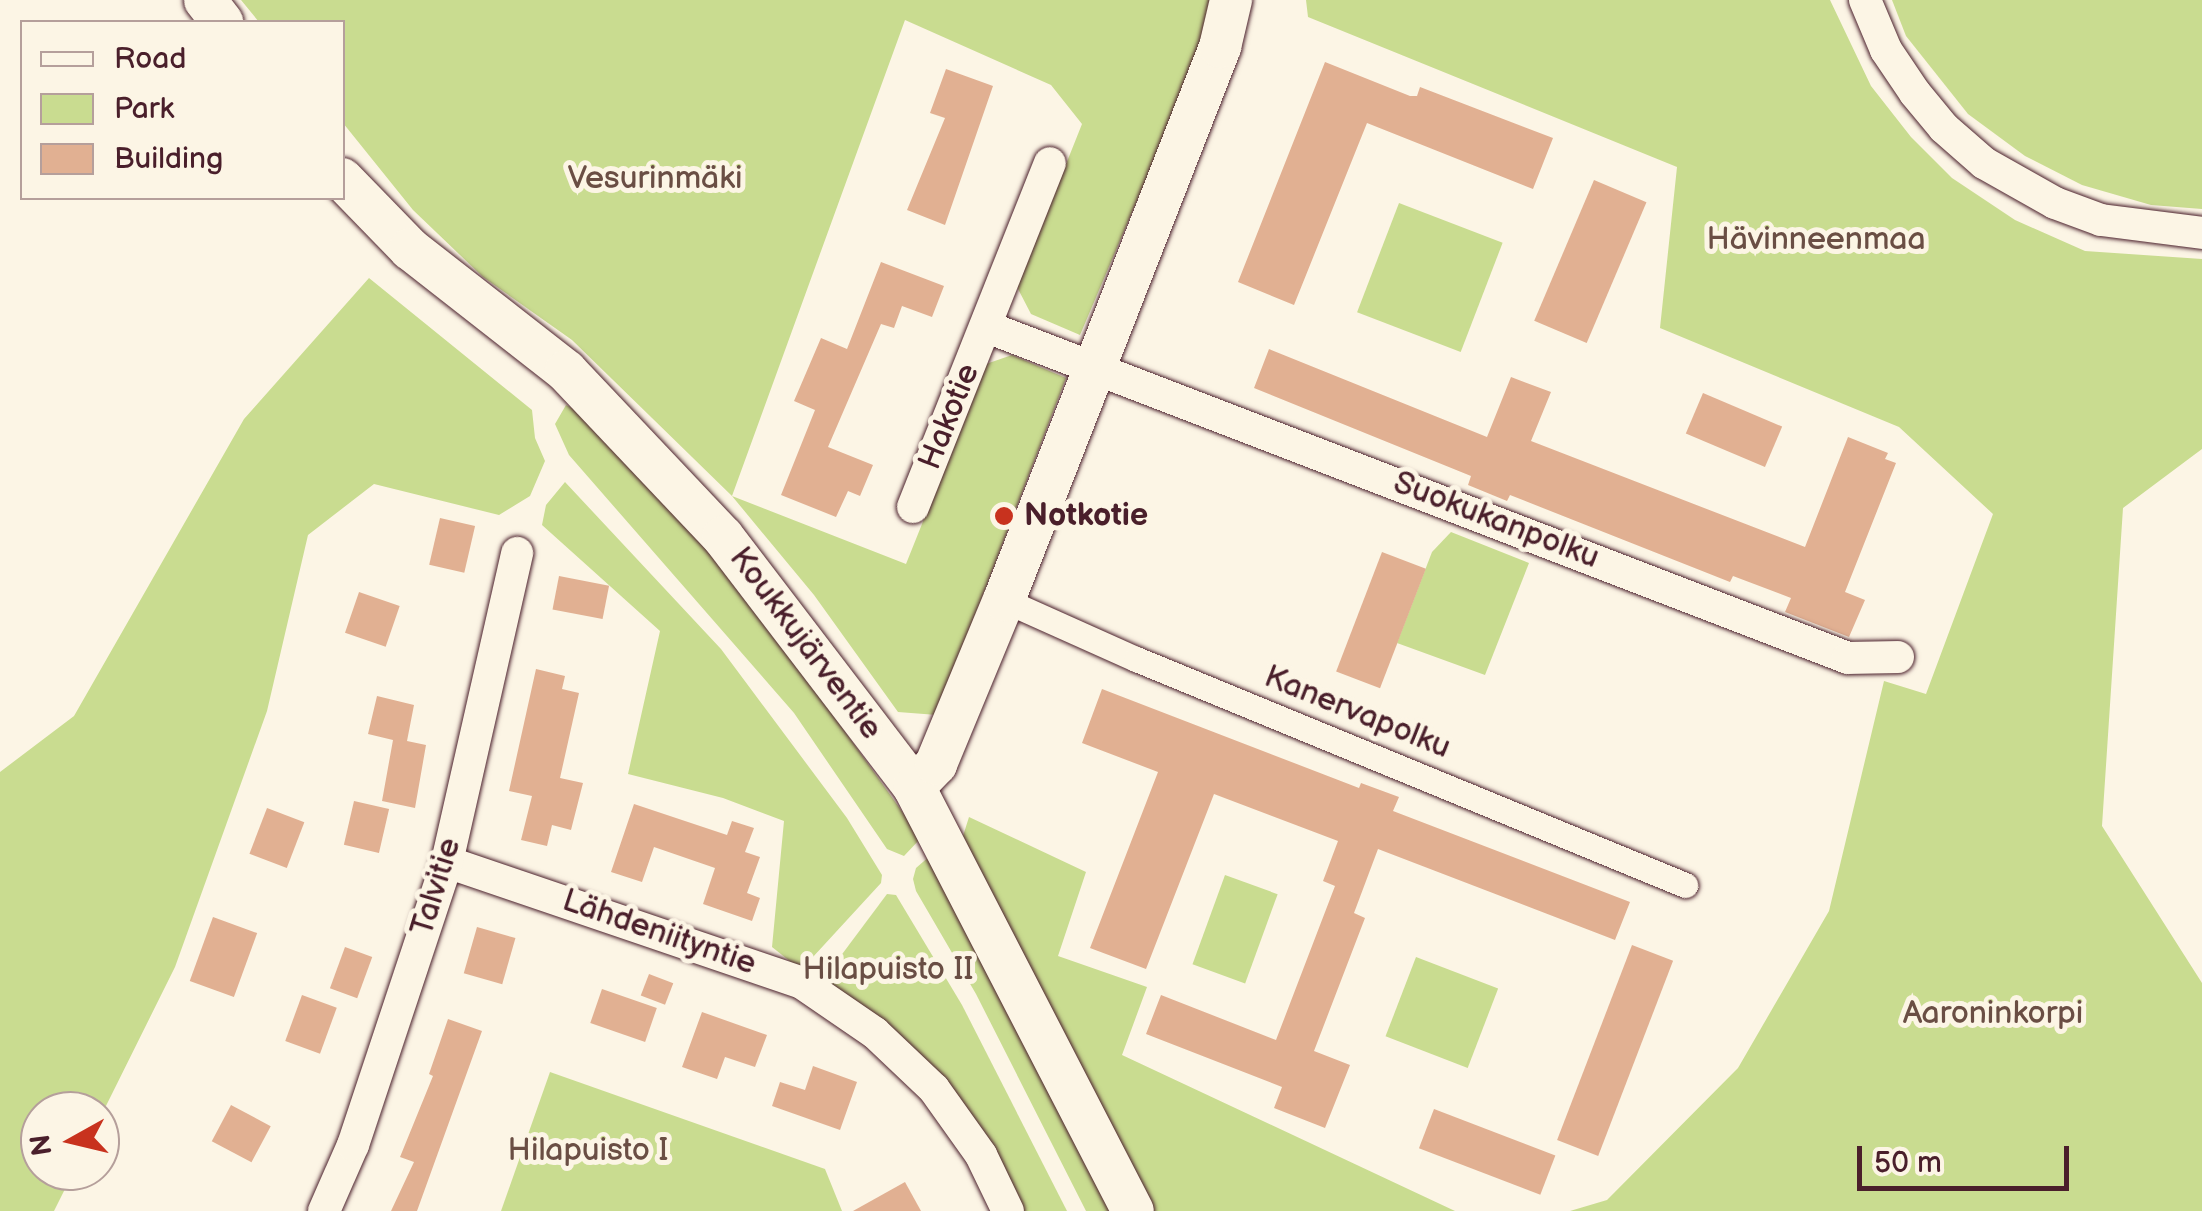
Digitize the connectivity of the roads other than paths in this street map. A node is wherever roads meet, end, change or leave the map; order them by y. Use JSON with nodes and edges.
{"nodes":[{"id":1,"x":204,"y":0,"type":"edge"},
{"id":2,"x":1231,"y":0,"type":"edge"},
{"id":3,"x":1865,"y":0,"type":"edge"},
{"id":4,"x":220,"y":20,"type":"edge"},
{"id":5,"x":1050,"y":163,"type":"dead end"},
{"id":6,"x":345,"y":182,"type":"edge"},
{"id":7,"x":2202,"y":233,"type":"edge"},
{"id":8,"x":986,"y":327,"type":"junction"},
{"id":9,"x":1096,"y":366,"type":"junction"},
{"id":10,"x":912,"y":507,"type":"dead end"},
{"id":11,"x":517,"y":553,"type":"dead end"},
{"id":12,"x":1004,"y":600,"type":"junction"},
{"id":13,"x":1898,"y":658,"type":"dead end"},
{"id":14,"x":914,"y":787,"type":"junction"},
{"id":15,"x":447,"y":862,"type":"junction"},
{"id":16,"x":1685,"y":885,"type":"dead end"},
{"id":17,"x":324,"y":1211,"type":"edge"},
{"id":18,"x":1008,"y":1211,"type":"edge"},
{"id":19,"x":1133,"y":1211,"type":"edge"}],
"edges":[{"from":1,"to":4,"type":"street"},
{"from":2,"to":9,"type":"street"},
{"from":3,"to":7,"type":"street"},
{"from":5,"to":8,"type":"street","name":"Hakotie"},
{"from":6,"to":14,"type":"street","name":"Koukkujärventie"},
{"from":8,"to":9,"type":"street","name":"Hakotie"},
{"from":8,"to":10,"type":"street","name":"Hakotie"},
{"from":9,"to":12,"type":"street"},
{"from":9,"to":13,"type":"street","name":"Suokukanpolku"},
{"from":11,"to":15,"type":"street","name":"Talvitie"},
{"from":12,"to":14,"type":"street"},
{"from":12,"to":16,"type":"street","name":"Kanervapolku"},
{"from":14,"to":19,"type":"street","name":"Koukkujärventie"},
{"from":15,"to":17,"type":"street","name":"Talvitie"},
{"from":15,"to":18,"type":"street","name":"Lähdeniityntie"}]}
